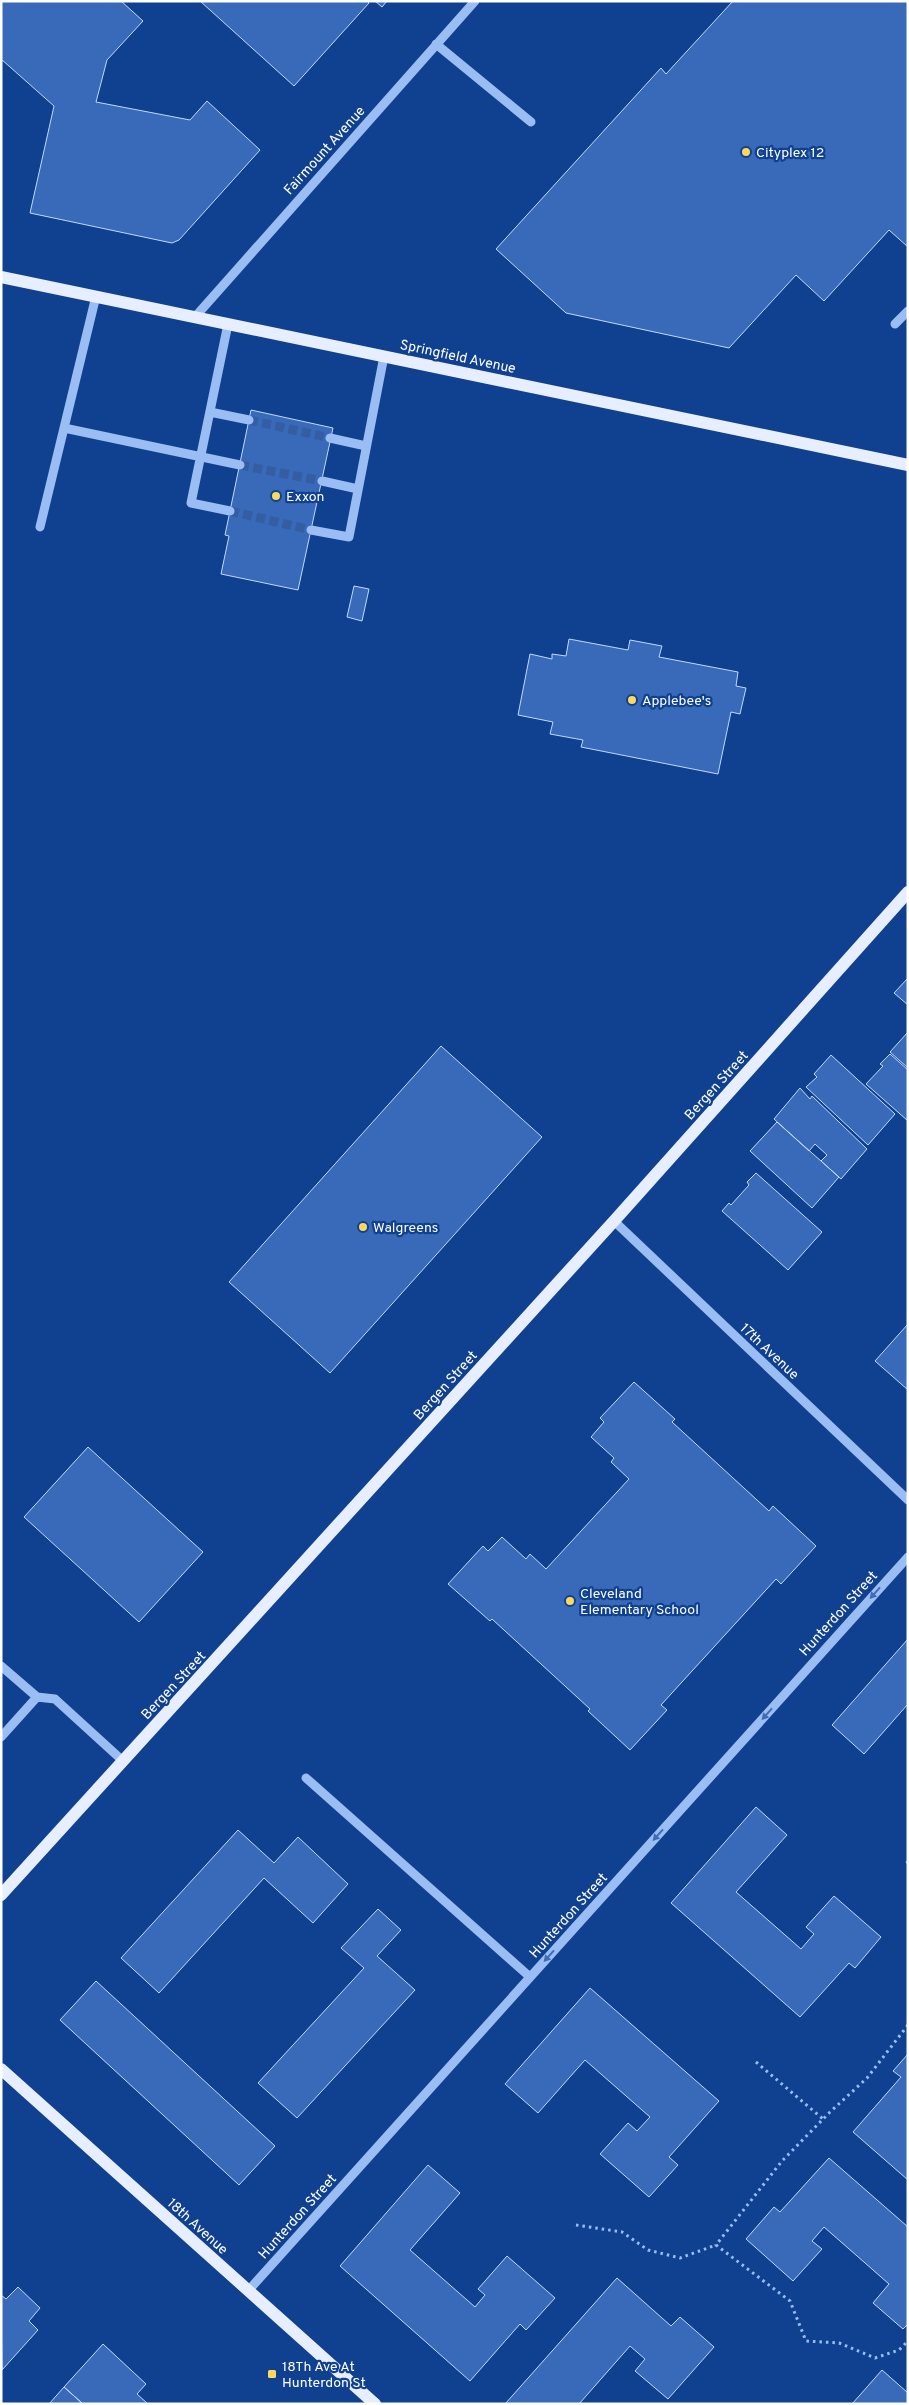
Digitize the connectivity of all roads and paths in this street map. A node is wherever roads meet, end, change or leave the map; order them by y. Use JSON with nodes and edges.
{"nodes":[{"id":1,"x":475,"y":1,"type":"edge"},
{"id":2,"x":436,"y":44,"type":"junction"},
{"id":3,"x":531,"y":122,"type":"dead end"},
{"id":4,"x":1,"y":277,"type":"edge"},
{"id":5,"x":96,"y":296,"type":"junction"},
{"id":6,"x":908,"y":311,"type":"edge"},
{"id":7,"x":195,"y":317,"type":"junction"},
{"id":8,"x":228,"y":324,"type":"junction"},
{"id":9,"x":896,"y":324,"type":"dead end"},
{"id":10,"x":384,"y":356,"type":"junction"},
{"id":11,"x":210,"y":412,"type":"junction"},
{"id":12,"x":249,"y":420,"type":"tunnel mouth"},
{"id":13,"x":64,"y":428,"type":"junction"},
{"id":14,"x":330,"y":438,"type":"tunnel mouth"},
{"id":15,"x":366,"y":446,"type":"junction"},
{"id":16,"x":202,"y":457,"type":"junction"},
{"id":17,"x":240,"y":465,"type":"tunnel mouth"},
{"id":18,"x":908,"y":465,"type":"edge"},
{"id":19,"x":322,"y":481,"type":"tunnel mouth"},
{"id":20,"x":358,"y":489,"type":"junction"},
{"id":21,"x":230,"y":511,"type":"tunnel mouth"},
{"id":22,"x":40,"y":527,"type":"dead end"},
{"id":23,"x":312,"y":530,"type":"tunnel mouth"},
{"id":24,"x":908,"y":892,"type":"edge"},
{"id":25,"x":614,"y":1221,"type":"junction"},
{"id":26,"x":908,"y":1500,"type":"edge"},
{"id":27,"x":908,"y":1556,"type":"edge"},
{"id":28,"x":1,"y":1666,"type":"edge"},
{"id":29,"x":37,"y":1697,"type":"junction"},
{"id":30,"x":1,"y":1737,"type":"edge"},
{"id":31,"x":123,"y":1761,"type":"junction"},
{"id":32,"x":306,"y":1778,"type":"dead end"},
{"id":33,"x":1,"y":1895,"type":"edge"},
{"id":34,"x":530,"y":1977,"type":"junction"},
{"id":35,"x":908,"y":2025,"type":"edge"},
{"id":36,"x":756,"y":2062,"type":"dead end"},
{"id":37,"x":1,"y":2069,"type":"edge"},
{"id":38,"x":823,"y":2119,"type":"junction"},
{"id":39,"x":576,"y":2225,"type":"dead end"},
{"id":40,"x":716,"y":2245,"type":"junction"},
{"id":41,"x":248,"y":2291,"type":"junction"},
{"id":42,"x":908,"y":2341,"type":"edge"},
{"id":43,"x":375,"y":2404,"type":"edge"}],
"edges":[{"from":1,"to":2,"type":"street","name":"Fairmount Avenue"},
{"from":2,"to":3,"type":"street"},
{"from":2,"to":7,"type":"street","name":"Fairmount Avenue"},
{"from":4,"to":5,"type":"main road","name":"Springfield Avenue"},
{"from":5,"to":7,"type":"main road","name":"Springfield Avenue"},
{"from":5,"to":13,"type":"street"},
{"from":6,"to":9,"type":"street"},
{"from":7,"to":8,"type":"main road","name":"Springfield Avenue"},
{"from":8,"to":10,"type":"main road","name":"Springfield Avenue"},
{"from":8,"to":11,"type":"street"},
{"from":10,"to":15,"type":"street"},
{"from":10,"to":18,"type":"main road","name":"Springfield Avenue"},
{"from":11,"to":12,"type":"street"},
{"from":11,"to":16,"type":"street"},
{"from":13,"to":16,"type":"street"},
{"from":13,"to":22,"type":"street"},
{"from":14,"to":15,"type":"street"},
{"from":15,"to":20,"type":"street"},
{"from":16,"to":17,"type":"street"},
{"from":16,"to":21,"type":"street"},
{"from":19,"to":20,"type":"street"},
{"from":20,"to":23,"type":"street"},
{"from":24,"to":25,"type":"main road","name":"Bergen Street"},
{"from":25,"to":26,"type":"street","name":"17th Avenue"},
{"from":25,"to":31,"type":"main road","name":"Bergen Street"},
{"from":27,"to":34,"type":"street","name":"Hunterdon Street","one_way":true},
{"from":28,"to":29,"type":"street"},
{"from":29,"to":30,"type":"street"},
{"from":29,"to":31,"type":"street"},
{"from":31,"to":33,"type":"main road","name":"Bergen Street"},
{"from":32,"to":34,"type":"street"},
{"from":34,"to":41,"type":"street","name":"Hunterdon Street"},
{"from":35,"to":38,"type":"path"},
{"from":36,"to":38,"type":"path"},
{"from":37,"to":41,"type":"main road","name":"18th Avenue"},
{"from":38,"to":40,"type":"path"},
{"from":39,"to":40,"type":"path"},
{"from":40,"to":42,"type":"path"},
{"from":41,"to":43,"type":"main road","name":"18th Avenue"}]}
